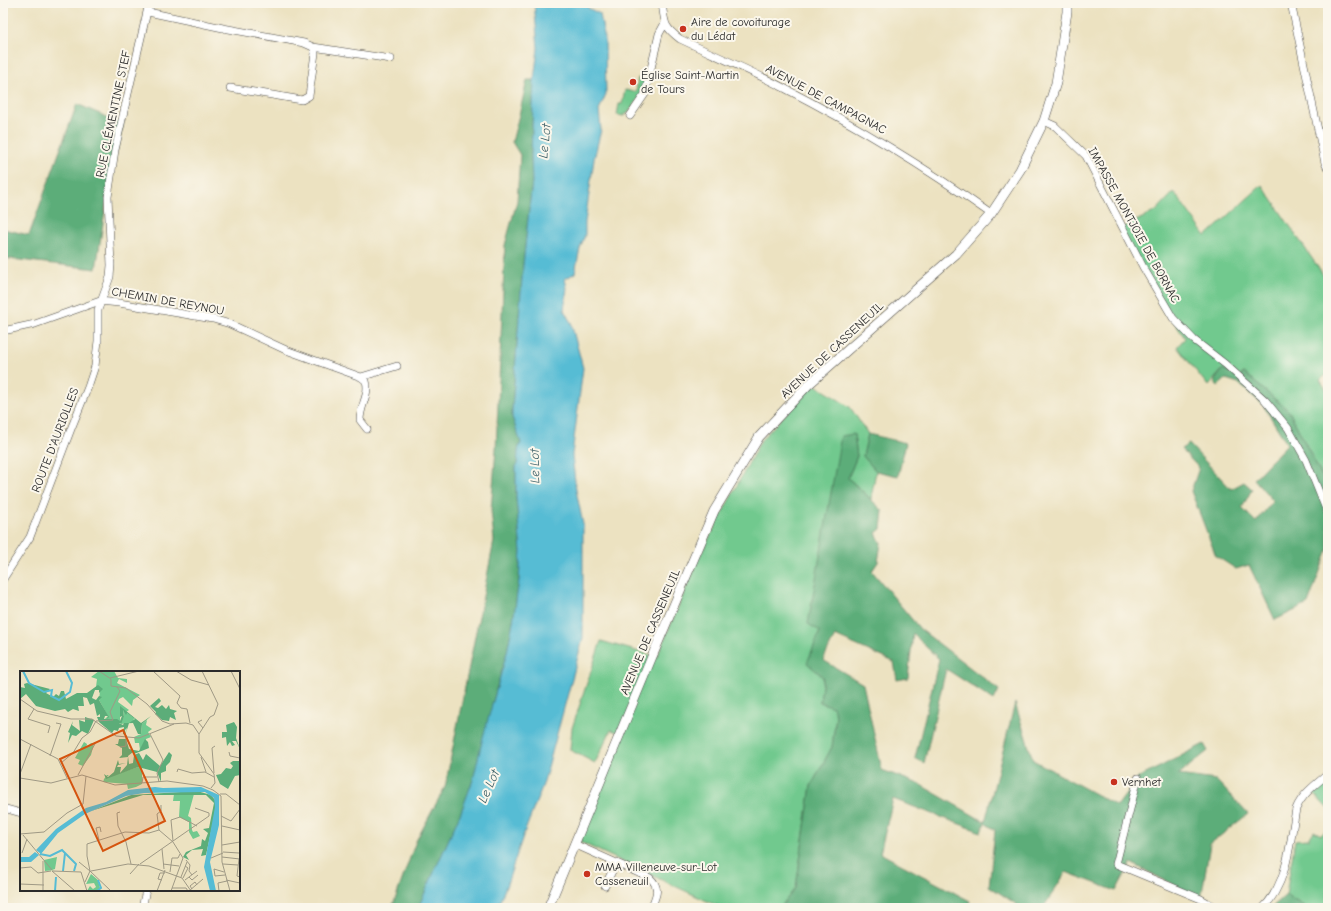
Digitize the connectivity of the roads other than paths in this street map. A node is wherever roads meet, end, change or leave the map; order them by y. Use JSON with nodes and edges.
{"nodes":[{"id":1,"x":149,"y":3,"type":"edge"},
{"id":2,"x":662,"y":3,"type":"edge"},
{"id":3,"x":1067,"y":3,"type":"edge"},
{"id":4,"x":1291,"y":3,"type":"edge"},
{"id":5,"x":148,"y":12,"type":"junction"},
{"id":6,"x":665,"y":23,"type":"junction"},
{"id":7,"x":313,"y":47,"type":"junction"},
{"id":8,"x":390,"y":59,"type":"dead end"},
{"id":9,"x":230,"y":88,"type":"dead end"},
{"id":10,"x":630,"y":116,"type":"dead end"},
{"id":11,"x":1044,"y":121,"type":"junction"},
{"id":12,"x":1328,"y":169,"type":"edge"},
{"id":13,"x":991,"y":214,"type":"junction"},
{"id":14,"x":100,"y":301,"type":"junction"},
{"id":15,"x":3,"y":331,"type":"edge"},
{"id":16,"x":397,"y":366,"type":"dead end"},
{"id":17,"x":361,"y":377,"type":"junction"},
{"id":18,"x":367,"y":429,"type":"dead end"},
{"id":19,"x":1328,"y":514,"type":"edge"},
{"id":20,"x":3,"y":579,"type":"edge"},
{"id":21,"x":1328,"y":774,"type":"edge"},
{"id":22,"x":1138,"y":778,"type":"dead end"},
{"id":23,"x":3,"y":808,"type":"edge"},
{"id":24,"x":20,"y":813,"type":"edge"},
{"id":25,"x":574,"y":844,"type":"junction"},
{"id":26,"x":616,"y":863,"type":"junction"},
{"id":27,"x":606,"y":886,"type":"dead end"},
{"id":28,"x":146,"y":891,"type":"edge"},
{"id":29,"x":142,"y":908,"type":"edge"},
{"id":30,"x":548,"y":908,"type":"edge"},
{"id":31,"x":650,"y":908,"type":"edge"},
{"id":32,"x":1217,"y":908,"type":"edge"},
{"id":33,"x":1263,"y":908,"type":"edge"}],
"edges":[{"from":1,"to":5,"type":"street","name":"RUE CLÉMENTINE STEF"},
{"from":2,"to":6,"type":"street"},
{"from":3,"to":11,"type":"main road","name":"AVENUE DE CASSENEUIL"},
{"from":4,"to":12,"type":"street"},
{"from":5,"to":7,"type":"street"},
{"from":5,"to":14,"type":"street","name":"RUE CLÉMENTINE STEF"},
{"from":6,"to":10,"type":"street"},
{"from":6,"to":13,"type":"street","name":"AVENUE DE CAMPAGNAC"},
{"from":7,"to":8,"type":"street"},
{"from":7,"to":9,"type":"street"},
{"from":11,"to":13,"type":"main road","name":"AVENUE DE CASSENEUIL"},
{"from":11,"to":19,"type":"street","name":"IMPASSE MONTJOIE DE BORNAC"},
{"from":13,"to":25,"type":"main road","name":"AVENUE DE CASSENEUIL"},
{"from":14,"to":15,"type":"street","name":"CHEMIN DE REYNOU"},
{"from":14,"to":17,"type":"street","name":"CHEMIN DE REYNOU"},
{"from":14,"to":20,"type":"street","name":"ROUTE D'AURIOLLES"},
{"from":16,"to":17,"type":"street"},
{"from":17,"to":18,"type":"street"},
{"from":21,"to":33,"type":"street"},
{"from":22,"to":32,"type":"street"},
{"from":23,"to":24,"type":"street"},
{"from":25,"to":26,"type":"street"},
{"from":25,"to":30,"type":"main road","name":"AVENUE DE CASSENEUIL"},
{"from":26,"to":27,"type":"street"},
{"from":26,"to":31,"type":"street"},
{"from":28,"to":29,"type":"street"}]}
